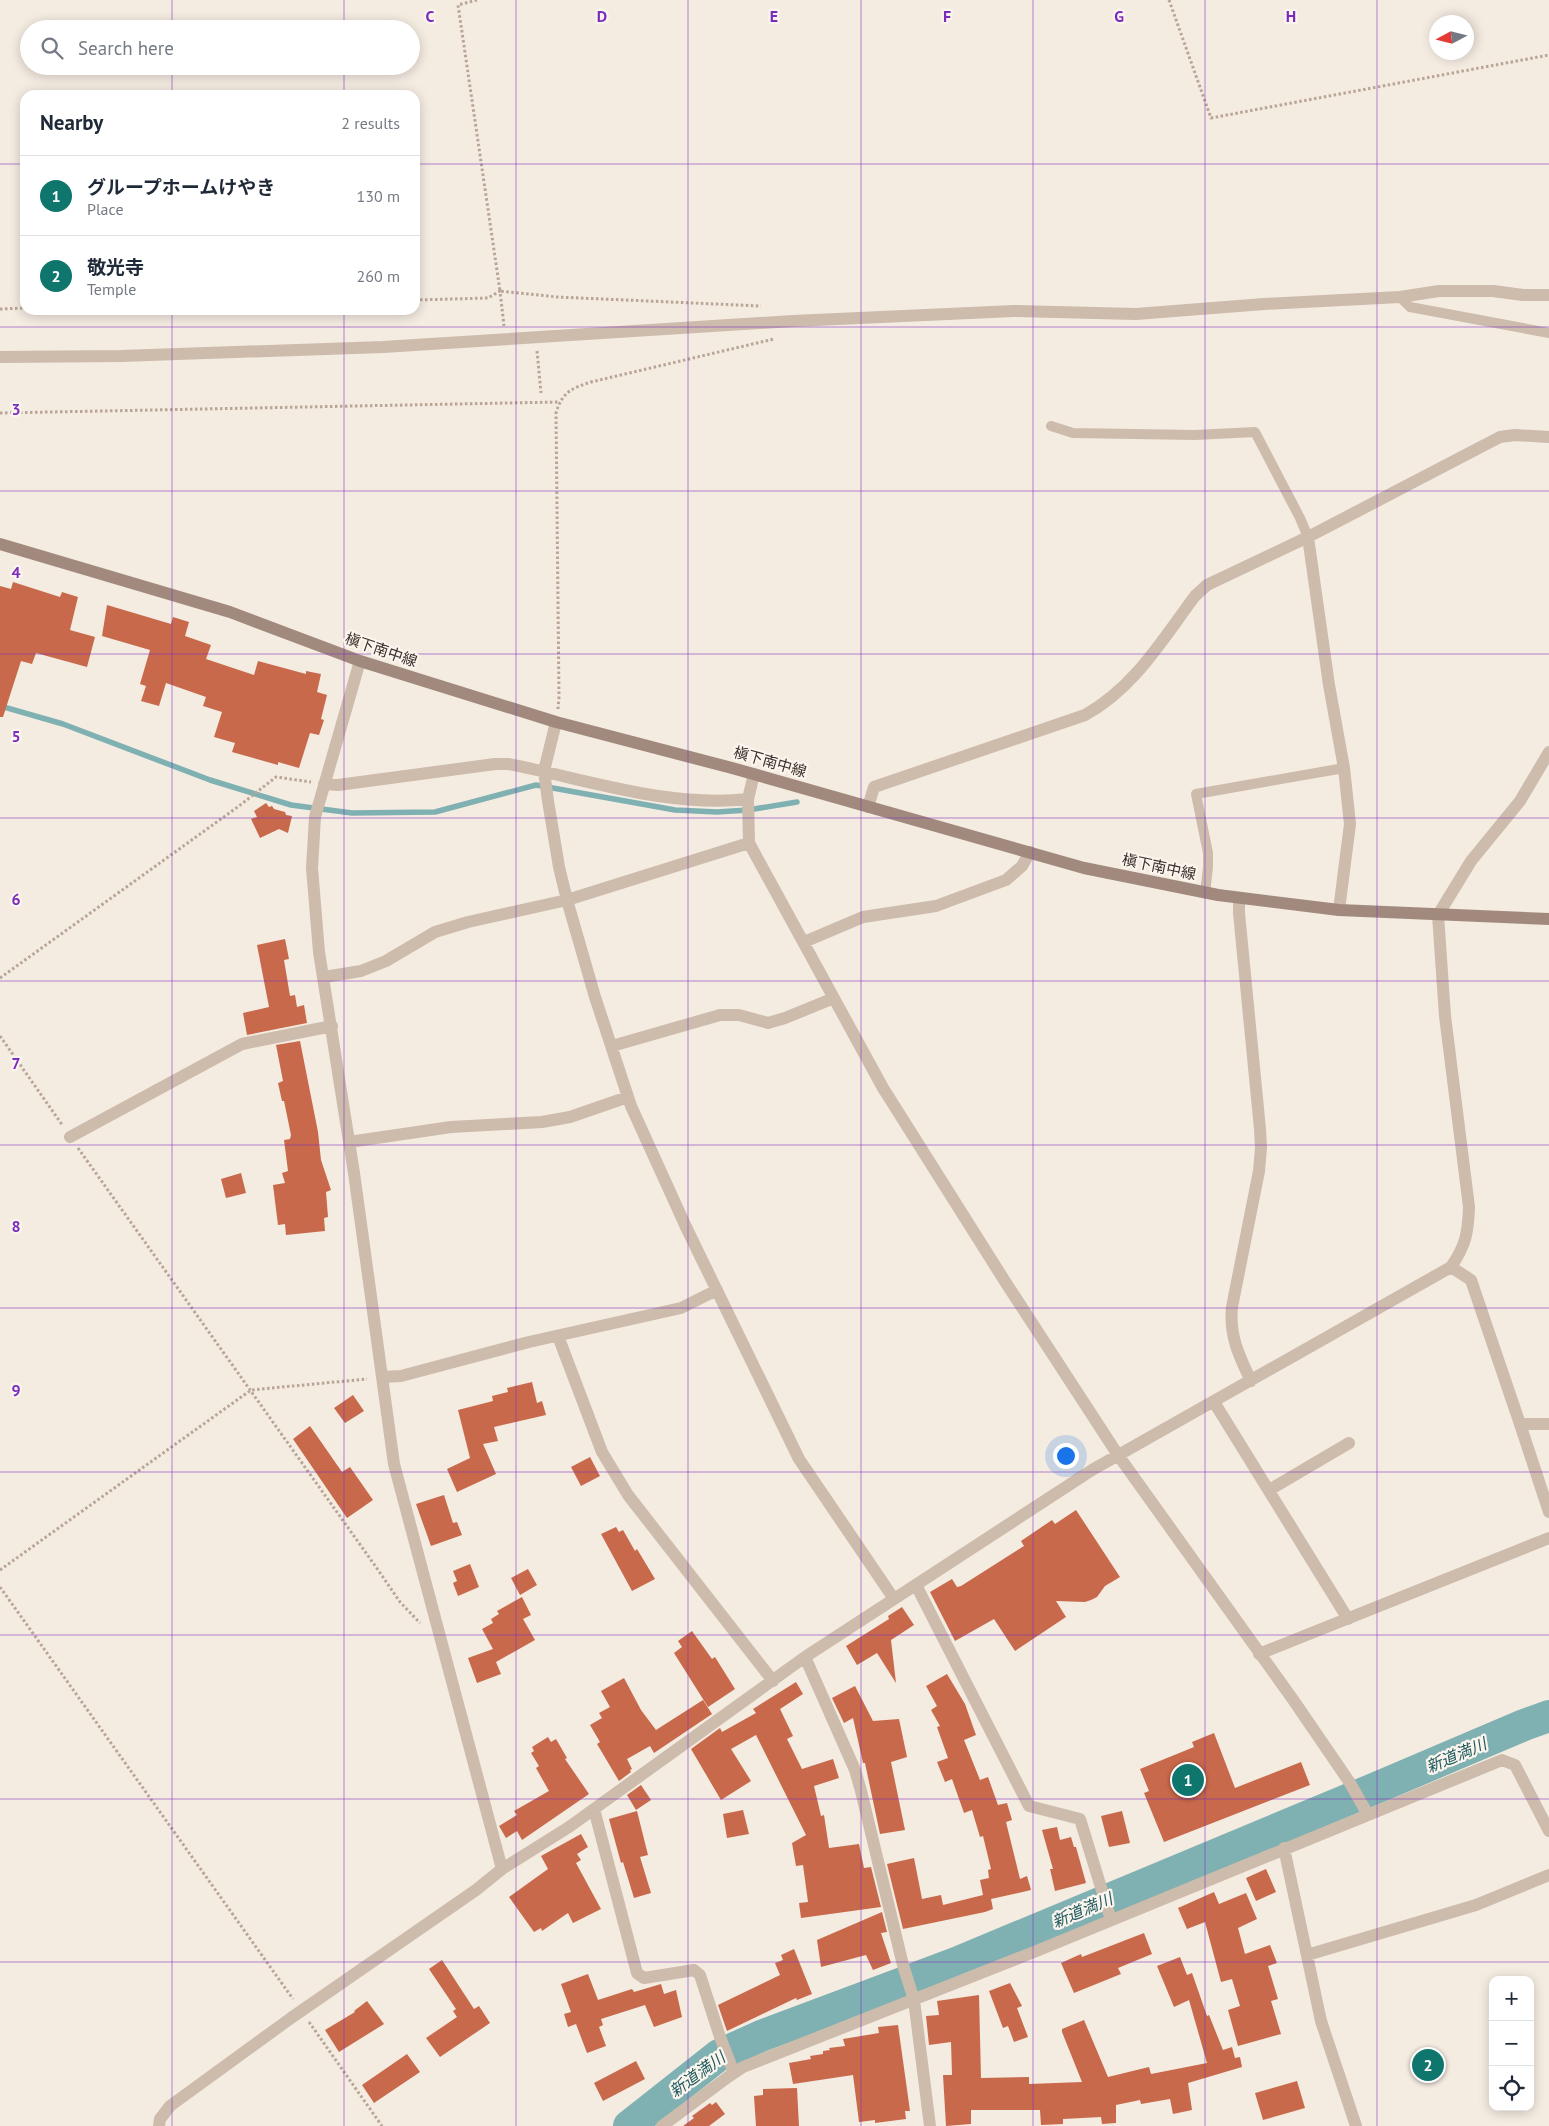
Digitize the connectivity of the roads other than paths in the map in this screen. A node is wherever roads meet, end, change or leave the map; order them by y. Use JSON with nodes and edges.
{"nodes":[{"id":1,"x":1549,"y":295,"type":"edge"},
{"id":2,"x":1400,"y":297,"type":"junction"},
{"id":3,"x":1549,"y":333,"type":"edge"},
{"id":4,"x":0,"y":357,"type":"edge"},
{"id":5,"x":1051,"y":426,"type":"dead end"},
{"id":6,"x":1549,"y":437,"type":"edge"},
{"id":7,"x":1308,"y":537,"type":"junction"},
{"id":8,"x":0,"y":544,"type":"edge"},
{"id":9,"x":360,"y":661,"type":"junction"},
{"id":10,"x":556,"y":722,"type":"junction"},
{"id":11,"x":1549,"y":752,"type":"edge"},
{"id":12,"x":1344,"y":768,"type":"junction"},
{"id":13,"x":544,"y":771,"type":"junction"},
{"id":14,"x":754,"y":774,"type":"junction"},
{"id":15,"x":324,"y":784,"type":"junction"},
{"id":16,"x":748,"y":799,"type":"junction"},
{"id":17,"x":868,"y":807,"type":"junction"},
{"id":18,"x":750,"y":843,"type":"junction"},
{"id":19,"x":1030,"y":852,"type":"junction"},
{"id":20,"x":1205,"y":892,"type":"junction"},
{"id":21,"x":1239,"y":898,"type":"junction"},
{"id":22,"x":567,"y":900,"type":"junction"},
{"id":23,"x":1339,"y":910,"type":"junction"},
{"id":24,"x":1438,"y":915,"type":"junction"},
{"id":25,"x":1549,"y":919,"type":"edge"},
{"id":26,"x":804,"y":942,"type":"junction"},
{"id":27,"x":324,"y":977,"type":"junction"},
{"id":28,"x":834,"y":998,"type":"junction"},
{"id":29,"x":332,"y":1026,"type":"junction"},
{"id":30,"x":612,"y":1046,"type":"junction"},
{"id":31,"x":628,"y":1097,"type":"junction"},
{"id":32,"x":70,"y":1137,"type":"road end"},
{"id":33,"x":349,"y":1142,"type":"junction"},
{"id":34,"x":1451,"y":1267,"type":"junction"},
{"id":35,"x":718,"y":1290,"type":"junction"},
{"id":36,"x":558,"y":1336,"type":"junction"},
{"id":37,"x":382,"y":1377,"type":"junction"},
{"id":38,"x":1251,"y":1381,"type":"junction"},
{"id":39,"x":1214,"y":1402,"type":"junction"},
{"id":40,"x":1520,"y":1424,"type":"junction"},
{"id":41,"x":1549,"y":1424,"type":"edge"},
{"id":42,"x":1349,"y":1443,"type":"dead end"},
{"id":43,"x":1118,"y":1455,"type":"junction"},
{"id":44,"x":1269,"y":1490,"type":"junction"},
{"id":45,"x":1549,"y":1512,"type":"edge"},
{"id":46,"x":1549,"y":1538,"type":"edge"},
{"id":47,"x":916,"y":1585,"type":"junction"},
{"id":48,"x":894,"y":1599,"type":"junction"},
{"id":49,"x":1348,"y":1619,"type":"junction"},
{"id":50,"x":1259,"y":1654,"type":"junction"},
{"id":51,"x":805,"y":1657,"type":"junction"},
{"id":52,"x":773,"y":1681,"type":"junction"},
{"id":53,"x":594,"y":1809,"type":"junction"},
{"id":54,"x":1366,"y":1810,"type":"junction"},
{"id":55,"x":1549,"y":1831,"type":"edge"},
{"id":56,"x":1284,"y":1848,"type":"junction"},
{"id":57,"x":502,"y":1869,"type":"junction"},
{"id":58,"x":1549,"y":1875,"type":"edge"},
{"id":59,"x":1110,"y":1914,"type":"junction"},
{"id":60,"x":1307,"y":1955,"type":"junction"},
{"id":61,"x":912,"y":1996,"type":"junction"},
{"id":62,"x":734,"y":2073,"type":"junction"},
{"id":63,"x":159,"y":2126,"type":"edge"},
{"id":64,"x":662,"y":2126,"type":"edge"},
{"id":65,"x":930,"y":2126,"type":"edge"},
{"id":66,"x":1356,"y":2126,"type":"edge"}],
"edges":[{"from":1,"to":2,"type":"street"},
{"from":2,"to":3,"type":"lane"},
{"from":2,"to":4,"type":"street"},
{"from":5,"to":7,"type":"lane"},
{"from":6,"to":7,"type":"street"},
{"from":7,"to":12,"type":"street"},
{"from":7,"to":17,"type":"street"},
{"from":8,"to":9,"type":"main road","name":"槇下南中線"},
{"from":9,"to":10,"type":"main road","name":"槇下南中線"},
{"from":9,"to":15,"type":"street"},
{"from":10,"to":13,"type":"street"},
{"from":10,"to":14,"type":"main road","name":"槇下南中線"},
{"from":11,"to":24,"type":"street"},
{"from":12,"to":20,"type":"lane"},
{"from":12,"to":23,"type":"street"},
{"from":13,"to":15,"type":"street"},
{"from":13,"to":16,"type":"street"},
{"from":13,"to":22,"type":"street"},
{"from":14,"to":16,"type":"street"},
{"from":14,"to":17,"type":"main road","name":"槇下南中線"},
{"from":15,"to":27,"type":"street"},
{"from":16,"to":18,"type":"street"},
{"from":17,"to":19,"type":"main road","name":"槇下南中線"},
{"from":18,"to":22,"type":"street"},
{"from":18,"to":26,"type":"street"},
{"from":19,"to":20,"type":"main road","name":"槇下南中線"},
{"from":19,"to":26,"type":"street"},
{"from":20,"to":21,"type":"main road","name":"槇下南中線"},
{"from":21,"to":23,"type":"main road","name":"槇下南中線"},
{"from":21,"to":38,"type":"street"},
{"from":22,"to":27,"type":"street"},
{"from":22,"to":30,"type":"street"},
{"from":23,"to":24,"type":"main road","name":"槇下南中線"},
{"from":24,"to":25,"type":"main road","name":"槇下南中線"},
{"from":24,"to":34,"type":"street"},
{"from":26,"to":28,"type":"street"},
{"from":27,"to":29,"type":"street"},
{"from":28,"to":30,"type":"street"},
{"from":28,"to":43,"type":"street"},
{"from":29,"to":32,"type":"street"},
{"from":29,"to":33,"type":"street"},
{"from":30,"to":31,"type":"street"},
{"from":31,"to":33,"type":"street"},
{"from":31,"to":35,"type":"street"},
{"from":33,"to":37,"type":"street"},
{"from":34,"to":38,"type":"street"},
{"from":34,"to":40,"type":"street"},
{"from":35,"to":36,"type":"street"},
{"from":35,"to":48,"type":"street"},
{"from":36,"to":37,"type":"street"},
{"from":36,"to":52,"type":"street"},
{"from":37,"to":57,"type":"street"},
{"from":38,"to":39,"type":"street"},
{"from":39,"to":43,"type":"street"},
{"from":39,"to":44,"type":"street"},
{"from":40,"to":41,"type":"street"},
{"from":40,"to":45,"type":"street"},
{"from":42,"to":44,"type":"street"},
{"from":43,"to":47,"type":"street"},
{"from":43,"to":50,"type":"street"},
{"from":44,"to":49,"type":"street"},
{"from":46,"to":49,"type":"street"},
{"from":47,"to":48,"type":"street"},
{"from":47,"to":59,"type":"street"},
{"from":48,"to":51,"type":"street"},
{"from":49,"to":50,"type":"street"},
{"from":50,"to":54,"type":"street"},
{"from":51,"to":52,"type":"street"},
{"from":51,"to":61,"type":"street"},
{"from":52,"to":53,"type":"street"},
{"from":53,"to":57,"type":"street"},
{"from":53,"to":62,"type":"street"},
{"from":54,"to":55,"type":"street"},
{"from":54,"to":56,"type":"street"},
{"from":56,"to":59,"type":"street"},
{"from":56,"to":60,"type":"street"},
{"from":57,"to":63,"type":"street"},
{"from":58,"to":60,"type":"street"},
{"from":59,"to":61,"type":"street"},
{"from":60,"to":66,"type":"street"},
{"from":61,"to":62,"type":"street"},
{"from":61,"to":65,"type":"street"},
{"from":62,"to":64,"type":"street"}]}
